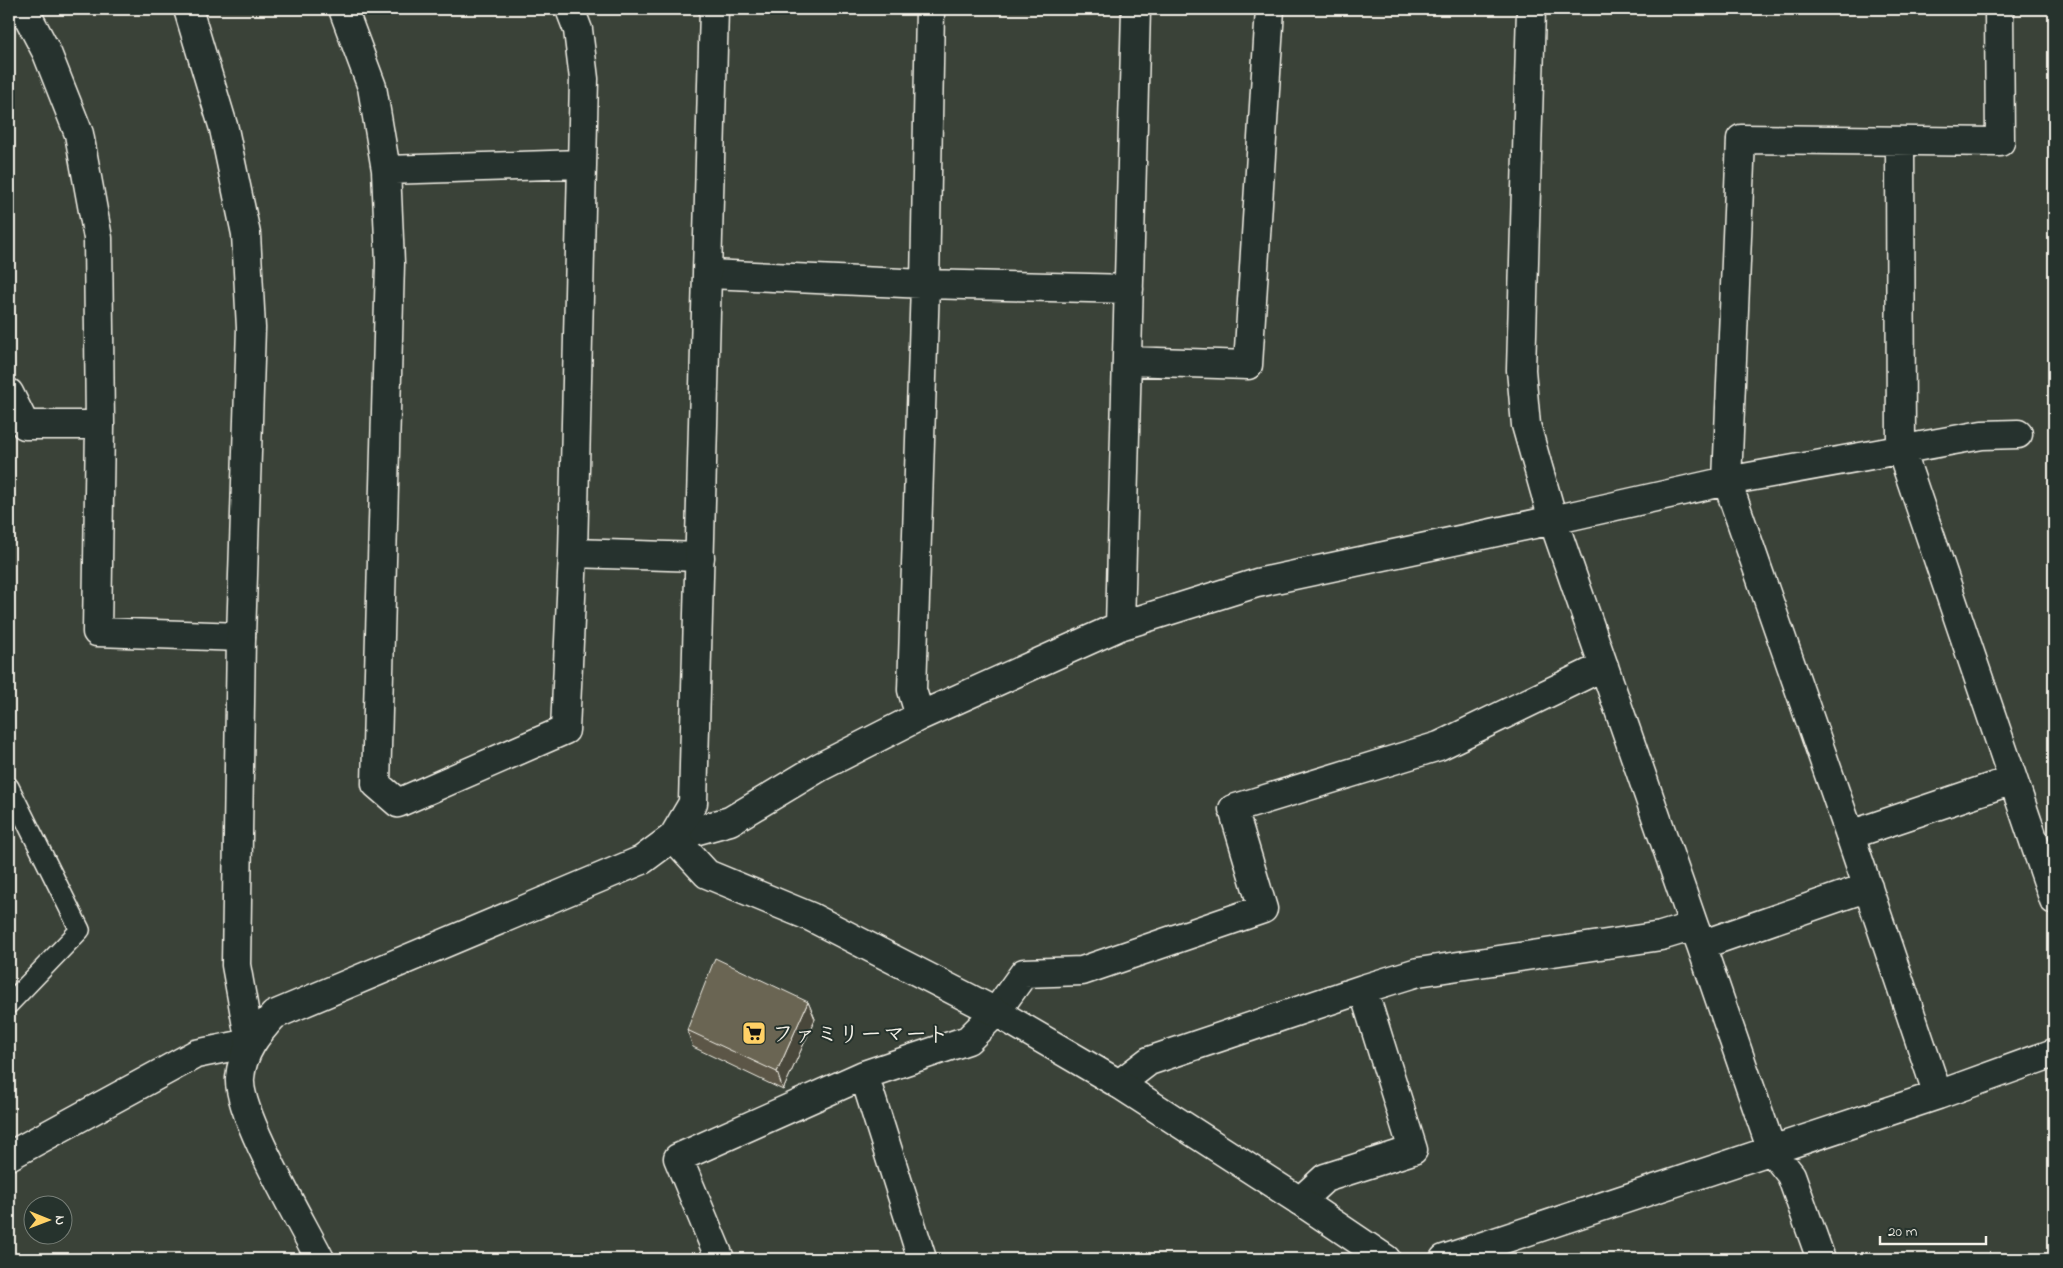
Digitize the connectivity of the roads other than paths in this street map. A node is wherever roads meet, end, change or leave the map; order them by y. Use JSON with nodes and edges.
{"nodes":[{"id":1,"x":24,"y":9,"type":"edge"},
{"id":2,"x":188,"y":9,"type":"edge"},
{"id":3,"x":343,"y":9,"type":"edge"},
{"id":4,"x":570,"y":9,"type":"edge"},
{"id":5,"x":714,"y":9,"type":"edge"},
{"id":6,"x":930,"y":9,"type":"edge"},
{"id":7,"x":1136,"y":9,"type":"edge"},
{"id":8,"x":1270,"y":9,"type":"edge"},
{"id":9,"x":1531,"y":9,"type":"edge"},
{"id":10,"x":2000,"y":9,"type":"edge"},
{"id":11,"x":1900,"y":142,"type":"junction"},
{"id":12,"x":582,"y":164,"type":"junction"},
{"id":13,"x":386,"y":170,"type":"junction"},
{"id":14,"x":709,"y":274,"type":"junction"},
{"id":15,"x":925,"y":284,"type":"junction"},
{"id":16,"x":1129,"y":289,"type":"junction"},
{"id":17,"x":1127,"y":361,"type":"junction"},
{"id":18,"x":9,"y":393,"type":"edge"},
{"id":19,"x":100,"y":425,"type":"junction"},
{"id":20,"x":2018,"y":434,"type":"dead end"},
{"id":21,"x":1901,"y":450,"type":"junction"},
{"id":22,"x":1727,"y":481,"type":"junction"},
{"id":23,"x":1553,"y":520,"type":"junction"},
{"id":24,"x":573,"y":553,"type":"junction"},
{"id":25,"x":700,"y":557,"type":"junction"},
{"id":26,"x":1120,"y":626,"type":"junction"},
{"id":27,"x":241,"y":638,"type":"junction"},
{"id":28,"x":1604,"y":666,"type":"junction"},
{"id":29,"x":920,"y":716,"type":"junction"},
{"id":30,"x":2013,"y":780,"type":"junction"},
{"id":31,"x":9,"y":787,"type":"edge"},
{"id":32,"x":1850,"y":835,"type":"junction"},
{"id":33,"x":673,"y":837,"type":"junction"},
{"id":34,"x":1868,"y":887,"type":"junction"},
{"id":35,"x":2054,"y":900,"type":"edge"},
{"id":36,"x":1698,"y":936,"type":"junction"},
{"id":37,"x":1363,"y":989,"type":"junction"},
{"id":38,"x":9,"y":1004,"type":"edge"},
{"id":39,"x":996,"y":1012,"type":"junction"},
{"id":40,"x":250,"y":1043,"type":"junction"},
{"id":41,"x":2054,"y":1053,"type":"edge"},
{"id":42,"x":864,"y":1075,"type":"junction"},
{"id":43,"x":1119,"y":1084,"type":"junction"},
{"id":44,"x":1938,"y":1095,"type":"junction"},
{"id":45,"x":1772,"y":1151,"type":"junction"},
{"id":46,"x":9,"y":1156,"type":"edge"},
{"id":47,"x":1300,"y":1200,"type":"junction"},
{"id":48,"x":1376,"y":1257,"type":"edge"},
{"id":49,"x":320,"y":1259,"type":"edge"},
{"id":50,"x":720,"y":1259,"type":"edge"},
{"id":51,"x":922,"y":1259,"type":"edge"},
{"id":52,"x":1444,"y":1259,"type":"edge"},
{"id":53,"x":1821,"y":1259,"type":"edge"}],
"edges":[{"from":1,"to":19,"type":"street"},
{"from":2,"to":27,"type":"street"},
{"from":3,"to":13,"type":"street"},
{"from":4,"to":12,"type":"street"},
{"from":5,"to":14,"type":"street"},
{"from":6,"to":15,"type":"street"},
{"from":7,"to":16,"type":"street"},
{"from":8,"to":17,"type":"street"},
{"from":9,"to":23,"type":"street"},
{"from":10,"to":11,"type":"street"},
{"from":11,"to":21,"type":"street"},
{"from":11,"to":22,"type":"street"},
{"from":12,"to":13,"type":"street"},
{"from":12,"to":24,"type":"street"},
{"from":13,"to":24,"type":"street"},
{"from":14,"to":15,"type":"street"},
{"from":14,"to":25,"type":"street"},
{"from":15,"to":16,"type":"street"},
{"from":15,"to":29,"type":"street"},
{"from":16,"to":17,"type":"street"},
{"from":17,"to":26,"type":"street"},
{"from":18,"to":19,"type":"street"},
{"from":19,"to":27,"type":"street"},
{"from":20,"to":21,"type":"street"},
{"from":21,"to":22,"type":"street"},
{"from":21,"to":30,"type":"street"},
{"from":22,"to":23,"type":"street"},
{"from":22,"to":32,"type":"street"},
{"from":23,"to":26,"type":"street"},
{"from":23,"to":28,"type":"street"},
{"from":24,"to":25,"type":"street"},
{"from":25,"to":33,"type":"street"},
{"from":26,"to":29,"type":"street"},
{"from":27,"to":40,"type":"street"},
{"from":28,"to":36,"type":"street"},
{"from":28,"to":39,"type":"street"},
{"from":29,"to":33,"type":"street"},
{"from":30,"to":32,"type":"street"},
{"from":30,"to":35,"type":"street"},
{"from":31,"to":38,"type":"lane"},
{"from":32,"to":34,"type":"street"},
{"from":33,"to":39,"type":"street"},
{"from":33,"to":40,"type":"street"},
{"from":34,"to":36,"type":"street"},
{"from":34,"to":44,"type":"street"},
{"from":36,"to":37,"type":"street"},
{"from":36,"to":45,"type":"street"},
{"from":37,"to":43,"type":"street"},
{"from":37,"to":47,"type":"street"},
{"from":39,"to":42,"type":"street"},
{"from":39,"to":43,"type":"street"},
{"from":40,"to":46,"type":"street"},
{"from":40,"to":49,"type":"street"},
{"from":41,"to":44,"type":"street"},
{"from":42,"to":50,"type":"street"},
{"from":42,"to":51,"type":"street"},
{"from":43,"to":47,"type":"street"},
{"from":44,"to":45,"type":"street"},
{"from":45,"to":52,"type":"street"},
{"from":45,"to":53,"type":"street"},
{"from":47,"to":48,"type":"street"}]}
